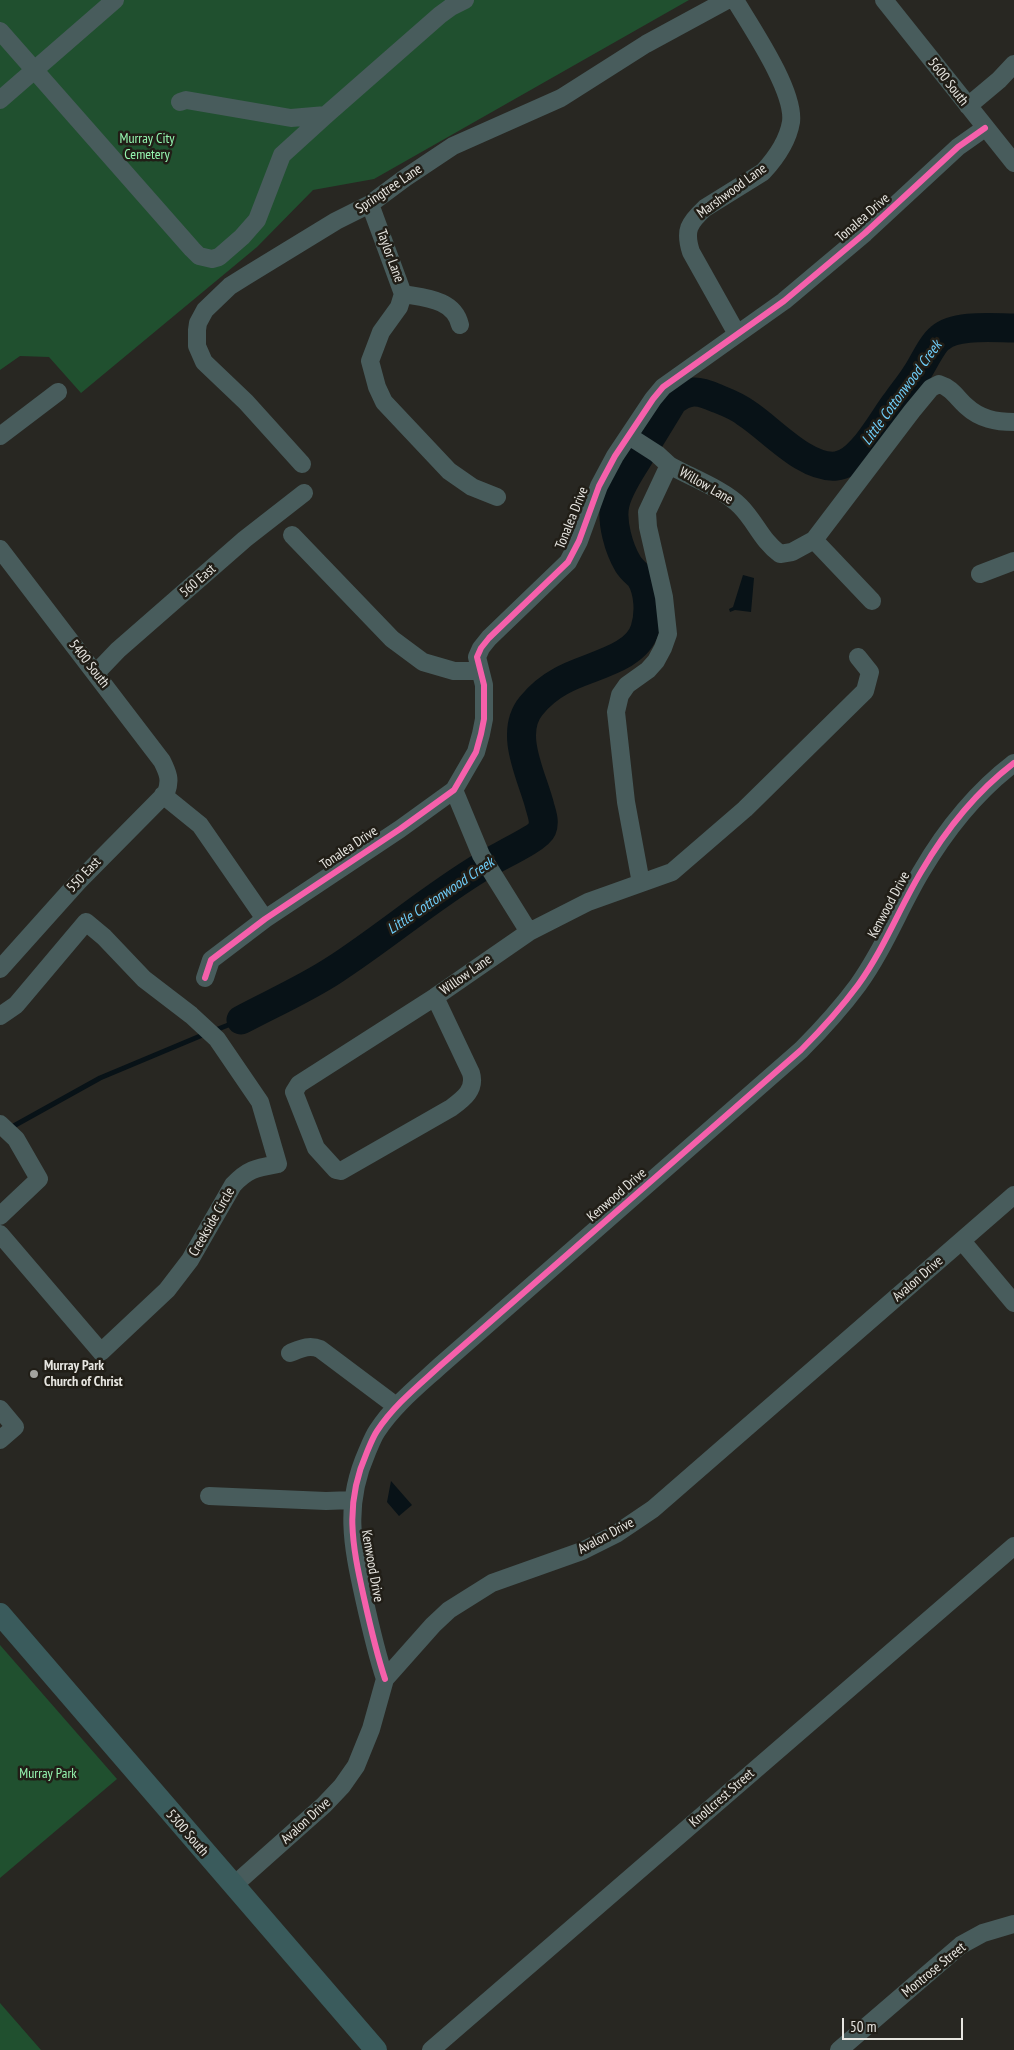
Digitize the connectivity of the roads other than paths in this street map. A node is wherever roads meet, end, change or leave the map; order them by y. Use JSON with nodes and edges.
{"nodes":[{"id":1,"x":115,"y":0,"type":"edge"},
{"id":2,"x":466,"y":0,"type":"edge"},
{"id":3,"x":727,"y":0,"type":"edge"},
{"id":4,"x":735,"y":0,"type":"edge"},
{"id":5,"x":884,"y":0,"type":"edge"},
{"id":6,"x":0,"y":31,"type":"edge"},
{"id":7,"x":1014,"y":64,"type":"edge"},
{"id":8,"x":34,"y":70,"type":"junction"},
{"id":9,"x":0,"y":100,"type":"edge"},
{"id":10,"x":180,"y":102,"type":"dead end"},
{"id":11,"x":968,"y":106,"type":"junction"},
{"id":12,"x":326,"y":115,"type":"junction"},
{"id":13,"x":985,"y":128,"type":"junction"},
{"id":14,"x":1014,"y":163,"type":"edge"},
{"id":15,"x":370,"y":204,"type":"junction"},
{"id":16,"x":403,"y":294,"type":"junction"},
{"id":17,"x":460,"y":325,"type":"dead end"},
{"id":18,"x":737,"y":334,"type":"junction"},
{"id":19,"x":58,"y":392,"type":"dead end"},
{"id":20,"x":1014,"y":422,"type":"edge"},
{"id":21,"x":0,"y":436,"type":"edge"},
{"id":22,"x":633,"y":439,"type":"junction"},
{"id":23,"x":663,"y":460,"type":"junction"},
{"id":24,"x":302,"y":464,"type":"dead end"},
{"id":25,"x":304,"y":493,"type":"dead end"},
{"id":26,"x":498,"y":497,"type":"dead end"},
{"id":27,"x":292,"y":535,"type":"dead end"},
{"id":28,"x":814,"y":540,"type":"junction"},
{"id":29,"x":0,"y":549,"type":"edge"},
{"id":30,"x":1014,"y":562,"type":"edge"},
{"id":31,"x":980,"y":574,"type":"dead end"},
{"id":32,"x":872,"y":601,"type":"dead end"},
{"id":33,"x":858,"y":657,"type":"dead end"},
{"id":34,"x":480,"y":672,"type":"junction"},
{"id":35,"x":96,"y":673,"type":"junction"},
{"id":36,"x":1014,"y":763,"type":"edge"},
{"id":37,"x":166,"y":790,"type":"junction"},
{"id":38,"x":454,"y":790,"type":"junction"},
{"id":39,"x":641,"y":883,"type":"junction"},
{"id":40,"x":265,"y":919,"type":"junction"},
{"id":41,"x":529,"y":932,"type":"junction"},
{"id":42,"x":0,"y":968,"type":"edge"},
{"id":43,"x":205,"y":978,"type":"dead end"},
{"id":44,"x":435,"y":997,"type":"junction"},
{"id":45,"x":0,"y":1016,"type":"edge"},
{"id":46,"x":0,"y":1124,"type":"edge"},
{"id":47,"x":1014,"y":1195,"type":"edge"},
{"id":48,"x":0,"y":1216,"type":"edge"},
{"id":49,"x":0,"y":1234,"type":"edge"},
{"id":50,"x":962,"y":1241,"type":"junction"},
{"id":51,"x":1014,"y":1303,"type":"edge"},
{"id":52,"x":290,"y":1353,"type":"dead end"},
{"id":53,"x":396,"y":1406,"type":"junction"},
{"id":54,"x":0,"y":1409,"type":"edge"},
{"id":55,"x":0,"y":1440,"type":"edge"},
{"id":56,"x":209,"y":1496,"type":"dead end"},
{"id":57,"x":353,"y":1500,"type":"junction"},
{"id":58,"x":1014,"y":1546,"type":"edge"},
{"id":59,"x":0,"y":1614,"type":"edge"},
{"id":60,"x":385,"y":1679,"type":"junction"},
{"id":61,"x":233,"y":1886,"type":"junction"},
{"id":62,"x":1014,"y":1924,"type":"edge"},
{"id":63,"x":376,"y":2050,"type":"edge"},
{"id":64,"x":431,"y":2050,"type":"edge"},
{"id":65,"x":839,"y":2050,"type":"edge"}],
"edges":[{"from":1,"to":8,"type":"street"},
{"from":2,"to":12,"type":"street"},
{"from":3,"to":15,"type":"street","name":"Springtree Lane"},
{"from":4,"to":18,"type":"street","name":"Marshwood Lane"},
{"from":5,"to":11,"type":"street","name":"5600 South"},
{"from":6,"to":8,"type":"street"},
{"from":7,"to":11,"type":"street"},
{"from":8,"to":9,"type":"street"},
{"from":8,"to":12,"type":"street"},
{"from":10,"to":12,"type":"street"},
{"from":11,"to":13,"type":"street","name":"5600 South"},
{"from":13,"to":14,"type":"street","name":"5600 South"},
{"from":13,"to":18,"type":"street","name":"Tonalea Drive"},
{"from":15,"to":16,"type":"street","name":"Taylor Lane"},
{"from":15,"to":24,"type":"street","name":"Springtree Lane"},
{"from":16,"to":17,"type":"street"},
{"from":16,"to":26,"type":"street","name":"Taylor Lane"},
{"from":18,"to":22,"type":"street","name":"Tonalea Drive"},
{"from":19,"to":21,"type":"street"},
{"from":20,"to":28,"type":"street","name":"Willow Lane"},
{"from":22,"to":23,"type":"street"},
{"from":22,"to":34,"type":"street","name":"Tonalea Drive"},
{"from":23,"to":28,"type":"street","name":"Willow Lane"},
{"from":23,"to":39,"type":"street","name":"Willow Lane"},
{"from":25,"to":35,"type":"street","name":"560 East"},
{"from":27,"to":34,"type":"street"},
{"from":28,"to":32,"type":"street"},
{"from":29,"to":35,"type":"street","name":"5400 South"},
{"from":30,"to":31,"type":"street"},
{"from":33,"to":39,"type":"street","name":"Willow Lane"},
{"from":34,"to":38,"type":"street","name":"Tonalea Drive"},
{"from":35,"to":37,"type":"street","name":"5400 South"},
{"from":36,"to":53,"type":"street","name":"Kenwood Drive"},
{"from":37,"to":40,"type":"street"},
{"from":37,"to":42,"type":"street","name":"550 East"},
{"from":38,"to":40,"type":"street","name":"Tonalea Drive"},
{"from":38,"to":41,"type":"street"},
{"from":39,"to":41,"type":"street","name":"Willow Lane"},
{"from":40,"to":43,"type":"street","name":"Tonalea Drive"},
{"from":41,"to":44,"type":"street","name":"Willow Lane"},
{"from":44,"to":44,"type":"street","name":"Willow Lane"},
{"from":45,"to":49,"type":"street","name":"Creekside Circle"},
{"from":46,"to":48,"type":"street"},
{"from":47,"to":50,"type":"street","name":"Avalon Drive"},
{"from":50,"to":51,"type":"street"},
{"from":50,"to":60,"type":"street","name":"Avalon Drive"},
{"from":52,"to":53,"type":"street"},
{"from":53,"to":57,"type":"street","name":"Kenwood Drive"},
{"from":54,"to":55,"type":"street"},
{"from":56,"to":57,"type":"street"},
{"from":57,"to":60,"type":"street","name":"Kenwood Drive"},
{"from":58,"to":64,"type":"street","name":"Knollcrest Street"},
{"from":59,"to":61,"type":"main road","name":"5300 South"},
{"from":60,"to":61,"type":"street","name":"Avalon Drive"},
{"from":61,"to":63,"type":"main road","name":"5300 South"},
{"from":62,"to":65,"type":"street","name":"Montrose Street"}]}
